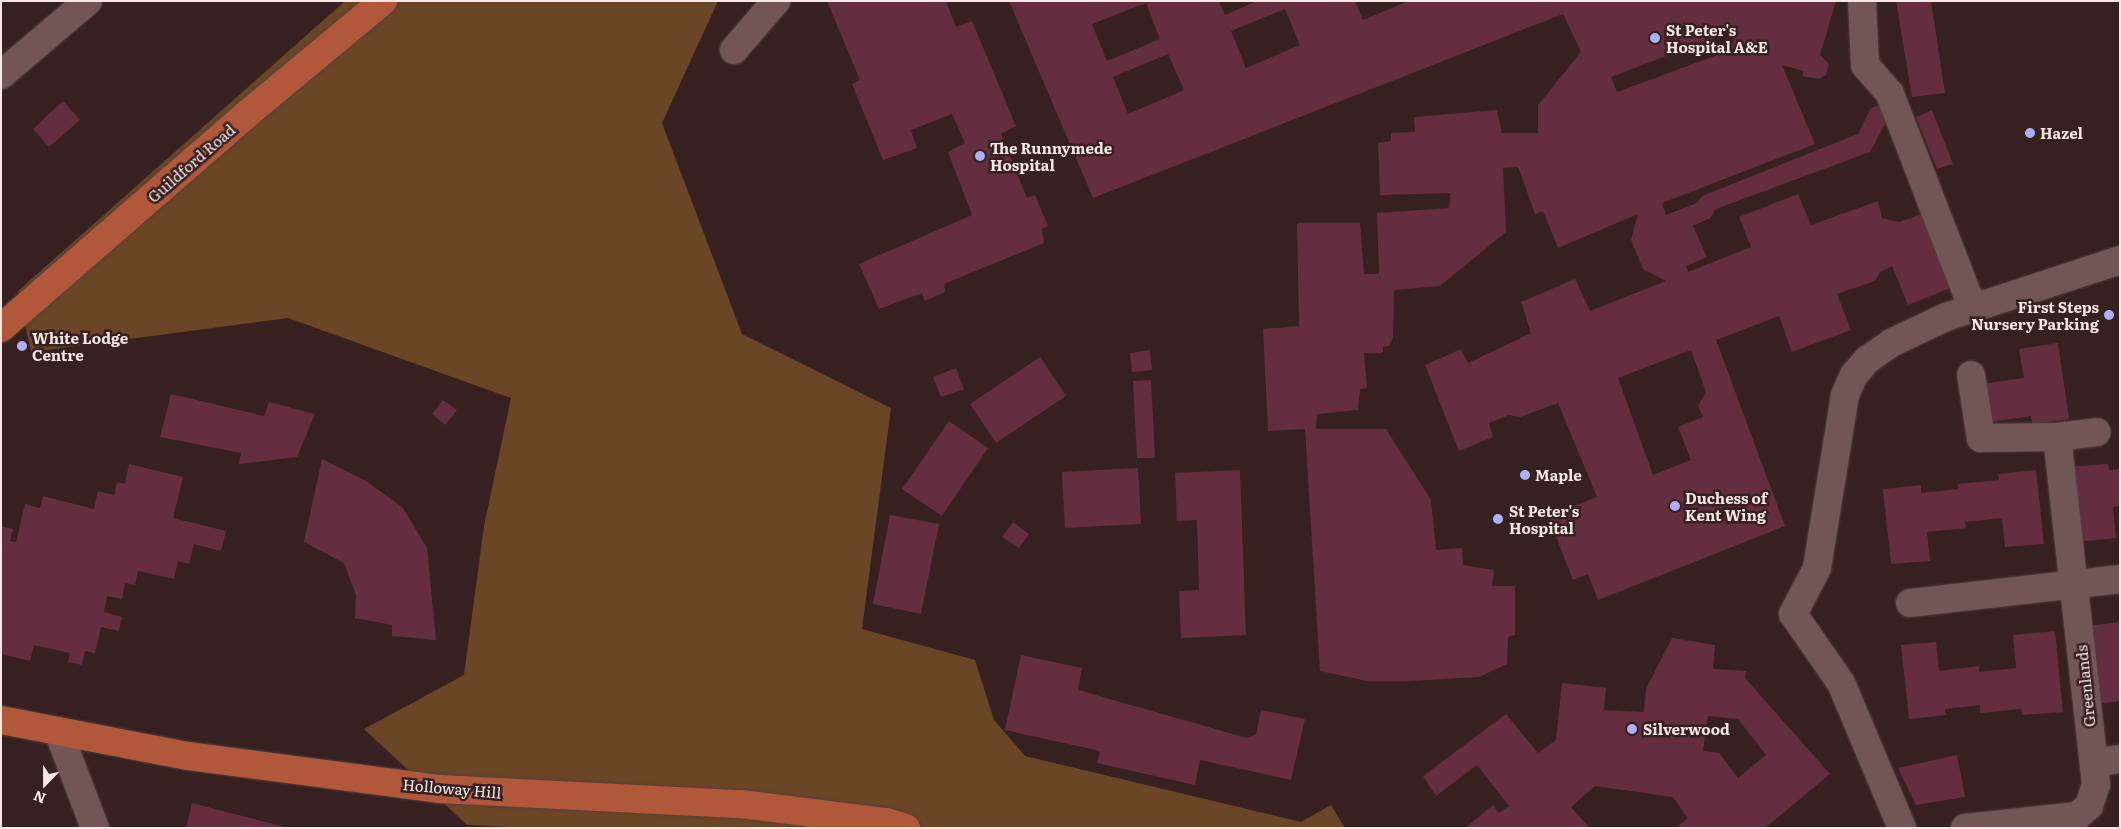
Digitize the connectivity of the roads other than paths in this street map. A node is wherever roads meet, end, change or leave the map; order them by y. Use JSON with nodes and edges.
{"nodes":[{"id":1,"x":88,"y":1,"type":"edge"},
{"id":2,"x":383,"y":1,"type":"edge"},
{"id":3,"x":776,"y":1,"type":"edge"},
{"id":4,"x":1862,"y":1,"type":"edge"},
{"id":5,"x":734,"y":50,"type":"dead end"},
{"id":6,"x":1,"y":76,"type":"edge"},
{"id":7,"x":2120,"y":260,"type":"edge"},
{"id":8,"x":1973,"y":308,"type":"junction"},
{"id":9,"x":1,"y":328,"type":"edge"},
{"id":10,"x":1971,"y":375,"type":"dead end"},
{"id":11,"x":2097,"y":432,"type":"dead end"},
{"id":12,"x":2057,"y":437,"type":"junction"},
{"id":13,"x":2120,"y":579,"type":"edge"},
{"id":14,"x":2074,"y":584,"type":"junction"},
{"id":15,"x":1910,"y":603,"type":"dead end"},
{"id":16,"x":1,"y":720,"type":"edge"},
{"id":17,"x":58,"y":731,"type":"junction"},
{"id":18,"x":2107,"y":761,"type":"edge"},
{"id":19,"x":95,"y":828,"type":"edge"},
{"id":20,"x":906,"y":828,"type":"edge"},
{"id":21,"x":1902,"y":828,"type":"edge"},
{"id":22,"x":1965,"y":828,"type":"edge"}],
"edges":[{"from":1,"to":6,"type":"street"},
{"from":2,"to":9,"type":"main road","name":"Guildford Road"},
{"from":3,"to":5,"type":"street"},
{"from":4,"to":8,"type":"street"},
{"from":7,"to":8,"type":"street"},
{"from":8,"to":21,"type":"street"},
{"from":10,"to":12,"type":"street"},
{"from":11,"to":12,"type":"street"},
{"from":12,"to":14,"type":"street","name":"Greenlands"},
{"from":13,"to":14,"type":"street"},
{"from":14,"to":15,"type":"street"},
{"from":14,"to":18,"type":"street","name":"Greenlands"},
{"from":16,"to":17,"type":"main road","name":"Holloway Hill"},
{"from":17,"to":19,"type":"street"},
{"from":17,"to":20,"type":"main road","name":"Holloway Hill"},
{"from":18,"to":22,"type":"street","name":"Greenlands"}]}
